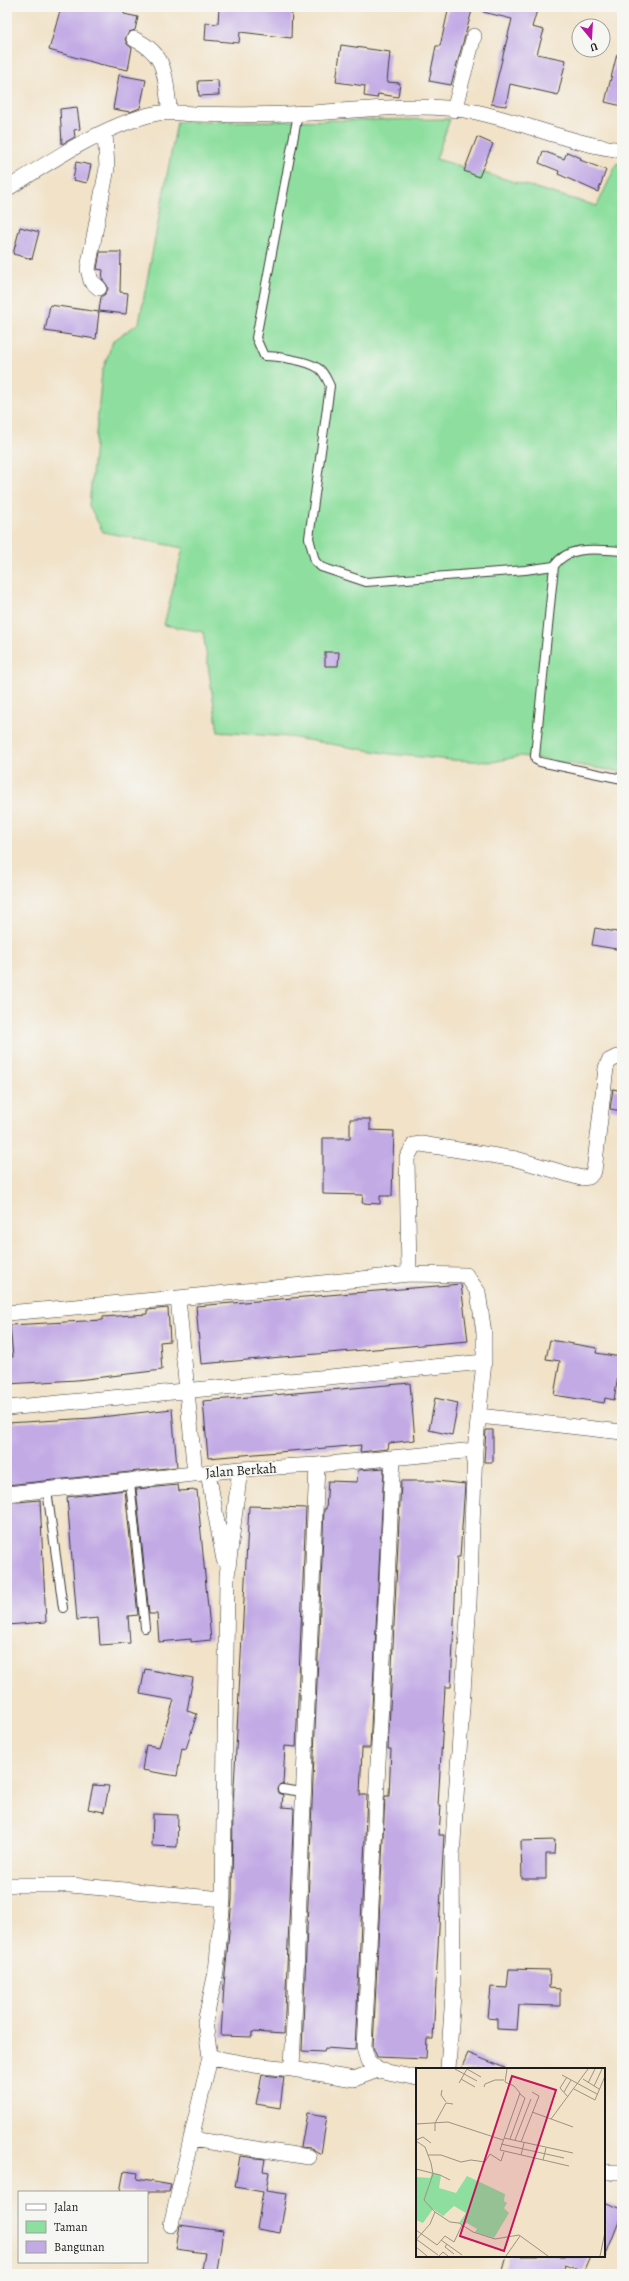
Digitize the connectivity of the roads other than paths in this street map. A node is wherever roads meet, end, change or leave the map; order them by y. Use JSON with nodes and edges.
{"nodes":[{"id":1,"x":474,"y":36,"type":"dead end"},
{"id":2,"x":134,"y":39,"type":"dead end"},
{"id":3,"x":454,"y":110,"type":"junction"},
{"id":4,"x":170,"y":112,"type":"junction"},
{"id":5,"x":298,"y":114,"type":"junction"},
{"id":6,"x":105,"y":133,"type":"junction"},
{"id":7,"x":622,"y":150,"type":"edge"},
{"id":8,"x":7,"y":189,"type":"edge"},
{"id":9,"x":99,"y":288,"type":"dead end"},
{"id":10,"x":622,"y":550,"type":"edge"},
{"id":11,"x":554,"y":566,"type":"junction"},
{"id":12,"x":622,"y":779,"type":"edge"},
{"id":13,"x":622,"y":1058,"type":"edge"},
{"id":14,"x":409,"y":1274,"type":"junction"},
{"id":15,"x":178,"y":1298,"type":"junction"},
{"id":16,"x":7,"y":1313,"type":"edge"},
{"id":17,"x":484,"y":1362,"type":"junction"},
{"id":18,"x":186,"y":1390,"type":"junction"},
{"id":19,"x":7,"y":1408,"type":"edge"},
{"id":20,"x":479,"y":1416,"type":"junction"},
{"id":21,"x":622,"y":1432,"type":"edge"},
{"id":22,"x":474,"y":1450,"type":"junction"},
{"id":23,"x":393,"y":1458,"type":"junction"},
{"id":24,"x":317,"y":1465,"type":"junction"},
{"id":25,"x":240,"y":1470,"type":"junction"},
{"id":26,"x":201,"y":1473,"type":"junction"},
{"id":27,"x":130,"y":1482,"type":"junction"},
{"id":28,"x":48,"y":1490,"type":"junction"},
{"id":29,"x":7,"y":1494,"type":"edge"},
{"id":30,"x":227,"y":1576,"type":"junction"},
{"id":31,"x":63,"y":1608,"type":"dead end"},
{"id":32,"x":145,"y":1628,"type":"dead end"},
{"id":33,"x":282,"y":1789,"type":"dead end"},
{"id":34,"x":303,"y":1792,"type":"junction"},
{"id":35,"x":7,"y":1885,"type":"edge"},
{"id":36,"x":223,"y":1899,"type":"junction"},
{"id":37,"x":210,"y":2057,"type":"junction"},
{"id":38,"x":448,"y":2068,"type":"edge"},
{"id":39,"x":292,"y":2069,"type":"junction"},
{"id":40,"x":378,"y":2070,"type":"junction"},
{"id":41,"x":416,"y":2078,"type":"edge"},
{"id":42,"x":191,"y":2139,"type":"junction"},
{"id":43,"x":309,"y":2157,"type":"dead end"},
{"id":44,"x":605,"y":2172,"type":"edge"},
{"id":45,"x":622,"y":2172,"type":"edge"},
{"id":46,"x":171,"y":2224,"type":"dead end"}],
"edges":[{"from":1,"to":3,"type":"street"},
{"from":2,"to":4,"type":"street"},
{"from":3,"to":5,"type":"street"},
{"from":3,"to":7,"type":"street"},
{"from":4,"to":5,"type":"street"},
{"from":4,"to":6,"type":"street"},
{"from":5,"to":11,"type":"lane"},
{"from":6,"to":8,"type":"street"},
{"from":6,"to":9,"type":"street"},
{"from":10,"to":11,"type":"lane"},
{"from":11,"to":12,"type":"lane"},
{"from":13,"to":14,"type":"street"},
{"from":14,"to":15,"type":"street"},
{"from":14,"to":17,"type":"street"},
{"from":15,"to":16,"type":"street"},
{"from":15,"to":18,"type":"street"},
{"from":17,"to":18,"type":"street"},
{"from":17,"to":20,"type":"street"},
{"from":18,"to":19,"type":"street"},
{"from":18,"to":26,"type":"street"},
{"from":20,"to":21,"type":"street"},
{"from":20,"to":22,"type":"street"},
{"from":22,"to":23,"type":"street","name":"Jalan Berkah"},
{"from":22,"to":38,"type":"street"},
{"from":23,"to":24,"type":"street","name":"Jalan Berkah"},
{"from":23,"to":40,"type":"street"},
{"from":24,"to":25,"type":"street","name":"Jalan Berkah"},
{"from":24,"to":34,"type":"street"},
{"from":25,"to":26,"type":"street","name":"Jalan Berkah"},
{"from":25,"to":30,"type":"street"},
{"from":26,"to":27,"type":"street","name":"Jalan Berkah"},
{"from":26,"to":30,"type":"street"},
{"from":27,"to":28,"type":"street","name":"Jalan Berkah"},
{"from":27,"to":32,"type":"lane"},
{"from":28,"to":29,"type":"street","name":"Jalan Berkah"},
{"from":28,"to":31,"type":"lane"},
{"from":30,"to":36,"type":"street"},
{"from":33,"to":34,"type":"lane"},
{"from":34,"to":39,"type":"street"},
{"from":35,"to":36,"type":"street"},
{"from":36,"to":37,"type":"street"},
{"from":37,"to":39,"type":"street"},
{"from":37,"to":42,"type":"street"},
{"from":39,"to":40,"type":"street"},
{"from":40,"to":41,"type":"street"},
{"from":42,"to":43,"type":"street"},
{"from":42,"to":46,"type":"street"},
{"from":44,"to":45,"type":"street"}]}
